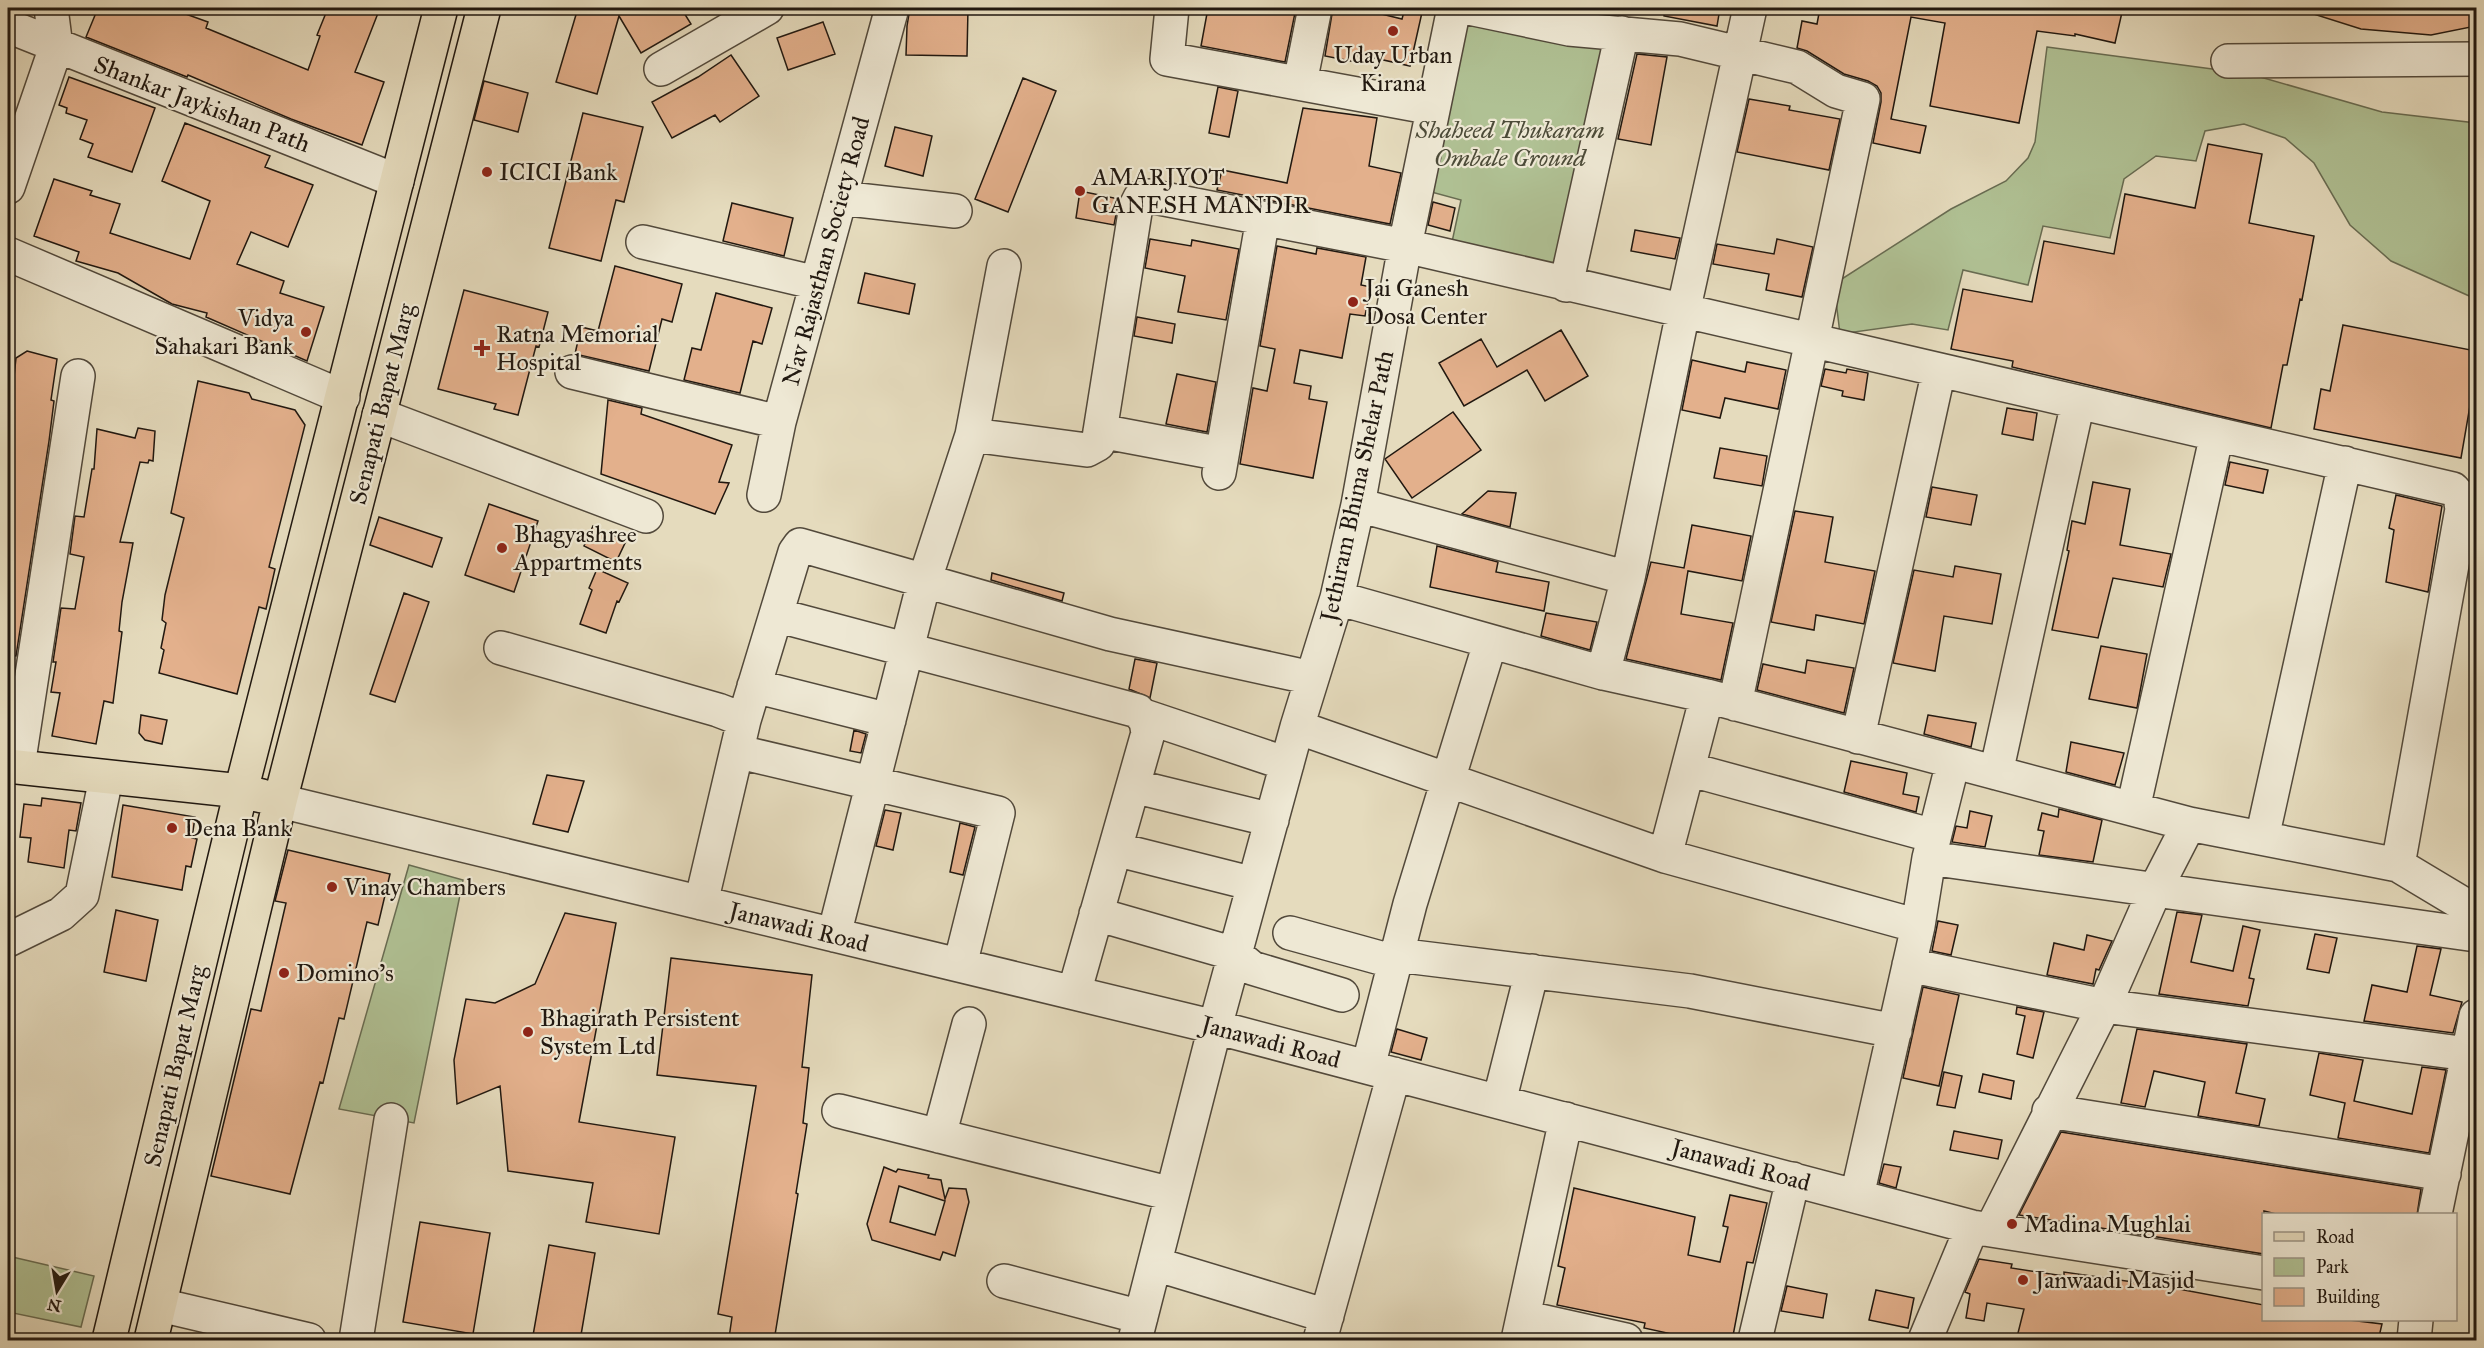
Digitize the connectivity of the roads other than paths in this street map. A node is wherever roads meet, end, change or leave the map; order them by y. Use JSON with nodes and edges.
{"nodes":[{"id":1,"x":51,"y":8,"type":"edge"},
{"id":2,"x":441,"y":8,"type":"edge"},
{"id":3,"x":484,"y":8,"type":"edge"},
{"id":4,"x":768,"y":8,"type":"edge"},
{"id":5,"x":892,"y":8,"type":"edge"},
{"id":6,"x":1172,"y":8,"type":"edge"},
{"id":7,"x":1315,"y":8,"type":"edge"},
{"id":8,"x":1454,"y":8,"type":"edge"},
{"id":9,"x":1469,"y":8,"type":"edge"},
{"id":10,"x":1750,"y":8,"type":"edge"},
{"id":11,"x":1572,"y":18,"type":"edge"},
{"id":12,"x":8,"y":26,"type":"edge"},
{"id":13,"x":1623,"y":33,"type":"junction"},
{"id":14,"x":56,"y":47,"type":"junction"},
{"id":15,"x":1740,"y":53,"type":"junction"},
{"id":16,"x":2476,"y":59,"type":"edge"},
{"id":17,"x":2228,"y":61,"type":"dead end"},
{"id":18,"x":661,"y":69,"type":"dead end"},
{"id":19,"x":1300,"y":83,"type":"junction"},
{"id":20,"x":1434,"y":108,"type":"junction"},
{"id":21,"x":15,"y":142,"type":"edge"},
{"id":22,"x":397,"y":181,"type":"junction"},
{"id":23,"x":8,"y":187,"type":"edge"},
{"id":24,"x":840,"y":198,"type":"junction"},
{"id":25,"x":955,"y":211,"type":"dead end"},
{"id":26,"x":1263,"y":219,"type":"junction"},
{"id":27,"x":643,"y":242,"type":"dead end"},
{"id":28,"x":1404,"y":246,"type":"junction"},
{"id":29,"x":8,"y":254,"type":"edge"},
{"id":30,"x":1004,"y":266,"type":"dead end"},
{"id":31,"x":817,"y":283,"type":"junction"},
{"id":32,"x":1566,"y":285,"type":"junction"},
{"id":33,"x":1683,"y":312,"type":"junction"},
{"id":34,"x":1811,"y":340,"type":"junction"},
{"id":35,"x":1940,"y":370,"type":"junction"},
{"id":36,"x":572,"y":372,"type":"dead end"},
{"id":37,"x":78,"y":376,"type":"dead end"},
{"id":38,"x":343,"y":396,"type":"junction"},
{"id":39,"x":2078,"y":402,"type":"junction"},
{"id":40,"x":379,"y":415,"type":"junction"},
{"id":41,"x":779,"y":422,"type":"junction"},
{"id":42,"x":1100,"y":430,"type":"junction"},
{"id":43,"x":2217,"y":434,"type":"junction"},
{"id":44,"x":972,"y":435,"type":"junction"},
{"id":45,"x":2345,"y":463,"type":"junction"},
{"id":46,"x":764,"y":495,"type":"dead end"},
{"id":47,"x":1358,"y":505,"type":"junction"},
{"id":48,"x":646,"y":516,"type":"dead end"},
{"id":49,"x":1628,"y":578,"type":"junction"},
{"id":50,"x":924,"y":582,"type":"junction"},
{"id":51,"x":1337,"y":598,"type":"junction"},
{"id":52,"x":776,"y":615,"type":"junction"},
{"id":53,"x":1490,"y":643,"type":"junction"},
{"id":54,"x":501,"y":648,"type":"dead end"},
{"id":55,"x":906,"y":652,"type":"junction"},
{"id":56,"x":1603,"y":673,"type":"junction"},
{"id":57,"x":1312,"y":678,"type":"junction"},
{"id":58,"x":754,"y":686,"type":"junction"},
{"id":59,"x":1721,"y":700,"type":"junction"},
{"id":60,"x":1141,"y":715,"type":"junction"},
{"id":61,"x":744,"y":720,"type":"junction"},
{"id":62,"x":889,"y":720,"type":"junction"},
{"id":63,"x":1297,"y":727,"type":"junction"},
{"id":64,"x":1858,"y":737,"type":"junction"},
{"id":65,"x":752,"y":755,"type":"dead end"},
{"id":66,"x":1953,"y":762,"type":"junction"},
{"id":67,"x":1287,"y":764,"type":"junction"},
{"id":68,"x":13,"y":766,"type":"edge"},
{"id":69,"x":1688,"y":769,"type":"junction"},
{"id":70,"x":1996,"y":773,"type":"junction"},
{"id":71,"x":106,"y":778,"type":"junction"},
{"id":72,"x":1447,"y":780,"type":"junction"},
{"id":73,"x":873,"y":783,"type":"junction"},
{"id":74,"x":1133,"y":786,"type":"junction"},
{"id":75,"x":241,"y":791,"type":"junction"},
{"id":76,"x":280,"y":801,"type":"junction"},
{"id":77,"x":2133,"y":809,"type":"junction"},
{"id":78,"x":1272,"y":820,"type":"junction"},
{"id":79,"x":2189,"y":824,"type":"junction"},
{"id":80,"x":2262,"y":838,"type":"junction"},
{"id":81,"x":1931,"y":847,"type":"junction"},
{"id":82,"x":1115,"y":849,"type":"junction"},
{"id":83,"x":1665,"y":856,"type":"junction"},
{"id":84,"x":2398,"y":865,"type":"junction"},
{"id":85,"x":1254,"y":884,"type":"junction"},
{"id":86,"x":2155,"y":890,"type":"junction"},
{"id":87,"x":701,"y":903,"type":"junction"},
{"id":88,"x":1096,"y":914,"type":"junction"},
{"id":89,"x":2476,"y":921,"type":"edge"},
{"id":90,"x":1918,"y":926,"type":"junction"},
{"id":91,"x":1290,"y":933,"type":"dead end"},
{"id":92,"x":834,"y":935,"type":"junction"},
{"id":93,"x":2476,"y":935,"type":"edge"},
{"id":94,"x":8,"y":940,"type":"edge"},
{"id":95,"x":1235,"y":954,"type":"junction"},
{"id":96,"x":1396,"y":958,"type":"junction"},
{"id":97,"x":960,"y":965,"type":"junction"},
{"id":98,"x":1910,"y":965,"type":"junction"},
{"id":99,"x":1532,"y":971,"type":"junction"},
{"id":100,"x":1074,"y":993,"type":"junction"},
{"id":101,"x":1342,"y":995,"type":"dead end"},
{"id":102,"x":2104,"y":1005,"type":"junction"},
{"id":103,"x":2476,"y":1016,"type":"edge"},
{"id":104,"x":969,"y":1024,"type":"dead end"},
{"id":105,"x":1215,"y":1027,"type":"junction"},
{"id":106,"x":1895,"y":1031,"type":"junction"},
{"id":107,"x":2468,"y":1054,"type":"junction"},
{"id":108,"x":1381,"y":1071,"type":"junction"},
{"id":109,"x":1499,"y":1101,"type":"junction"},
{"id":110,"x":838,"y":1111,"type":"dead end"},
{"id":111,"x":2049,"y":1111,"type":"junction"},
{"id":112,"x":1566,"y":1119,"type":"junction"},
{"id":113,"x":391,"y":1120,"type":"dead end"},
{"id":114,"x":939,"y":1136,"type":"junction"},
{"id":115,"x":2444,"y":1174,"type":"junction"},
{"id":116,"x":1794,"y":1179,"type":"junction"},
{"id":117,"x":1172,"y":1194,"type":"junction"},
{"id":118,"x":1857,"y":1196,"type":"junction"},
{"id":119,"x":2435,"y":1213,"type":"edge"},
{"id":120,"x":1981,"y":1229,"type":"junction"},
{"id":121,"x":1155,"y":1264,"type":"junction"},
{"id":122,"x":2262,"y":1273,"type":"edge"},
{"id":123,"x":1004,"y":1281,"type":"dead end"},
{"id":124,"x":160,"y":1305,"type":"junction"},
{"id":125,"x":2416,"y":1321,"type":"edge"},
{"id":126,"x":1324,"y":1328,"type":"edge"},
{"id":127,"x":1138,"y":1329,"type":"edge"},
{"id":128,"x":1521,"y":1329,"type":"edge"},
{"id":129,"x":109,"y":1341,"type":"edge"},
{"id":130,"x":151,"y":1341,"type":"edge"},
{"id":131,"x":309,"y":1341,"type":"edge"},
{"id":132,"x":356,"y":1341,"type":"edge"},
{"id":133,"x":1626,"y":1341,"type":"edge"},
{"id":134,"x":1755,"y":1341,"type":"edge"},
{"id":135,"x":1926,"y":1341,"type":"edge"},
{"id":136,"x":2414,"y":1341,"type":"edge"}],
"edges":[{"from":1,"to":14,"type":"street"},
{"from":2,"to":22,"type":"main road","name":"Senapati Bapat Marg"},
{"from":3,"to":40,"type":"main road","name":"Senapati Bapat Marg"},
{"from":4,"to":18,"type":"street"},
{"from":5,"to":24,"type":"street","name":"Nav Rajasthan Society Road"},
{"from":6,"to":19,"type":"street"},
{"from":7,"to":19,"type":"street"},
{"from":8,"to":20,"type":"street","name":"Jethiram Bhima Shelar Path"},
{"from":9,"to":11,"type":"street"},
{"from":10,"to":15,"type":"street"},
{"from":11,"to":13,"type":"street"},
{"from":12,"to":14,"type":"street","name":"Shankar Jaykishan Path"},
{"from":13,"to":15,"type":"street"},
{"from":13,"to":32,"type":"street"},
{"from":14,"to":21,"type":"street"},
{"from":14,"to":22,"type":"street","name":"Shankar Jaykishan Path"},
{"from":15,"to":33,"type":"street"},
{"from":15,"to":34,"type":"street"},
{"from":16,"to":17,"type":"street"},
{"from":19,"to":20,"type":"street"},
{"from":20,"to":28,"type":"street","name":"Jethiram Bhima Shelar Path"},
{"from":21,"to":23,"type":"street"},
{"from":22,"to":38,"type":"main road","name":"Senapati Bapat Marg"},
{"from":24,"to":25,"type":"street"},
{"from":24,"to":31,"type":"street","name":"Nav Rajasthan Society Road"},
{"from":26,"to":28,"type":"street"},
{"from":26,"to":42,"type":"street"},
{"from":26,"to":42,"type":"street"},
{"from":27,"to":31,"type":"street"},
{"from":28,"to":32,"type":"street"},
{"from":28,"to":47,"type":"street","name":"Jethiram Bhima Shelar Path"},
{"from":29,"to":38,"type":"street"},
{"from":30,"to":44,"type":"street"},
{"from":31,"to":41,"type":"street","name":"Nav Rajasthan Society Road"},
{"from":32,"to":33,"type":"street"},
{"from":33,"to":34,"type":"street"},
{"from":33,"to":49,"type":"street"},
{"from":34,"to":35,"type":"street"},
{"from":34,"to":59,"type":"street"},
{"from":35,"to":39,"type":"street"},
{"from":35,"to":64,"type":"street"},
{"from":36,"to":41,"type":"street"},
{"from":37,"to":68,"type":"street"},
{"from":38,"to":75,"type":"main road","name":"Senapati Bapat Marg"},
{"from":39,"to":43,"type":"street"},
{"from":39,"to":70,"type":"street"},
{"from":40,"to":48,"type":"street"},
{"from":40,"to":76,"type":"main road","name":"Senapati Bapat Marg"},
{"from":41,"to":46,"type":"street","name":"Nav Rajasthan Society Road"},
{"from":42,"to":44,"type":"street"},
{"from":43,"to":45,"type":"street"},
{"from":43,"to":77,"type":"street"},
{"from":44,"to":50,"type":"street"},
{"from":45,"to":80,"type":"street"},
{"from":45,"to":84,"type":"street"},
{"from":47,"to":49,"type":"street"},
{"from":47,"to":51,"type":"street","name":"Jethiram Bhima Shelar Path"},
{"from":49,"to":56,"type":"street"},
{"from":50,"to":52,"type":"street"},
{"from":50,"to":55,"type":"street"},
{"from":50,"to":57,"type":"street"},
{"from":51,"to":53,"type":"street"},
{"from":51,"to":57,"type":"street","name":"Jethiram Bhima Shelar Path"},
{"from":52,"to":55,"type":"street"},
{"from":52,"to":58,"type":"street"},
{"from":53,"to":56,"type":"street"},
{"from":53,"to":72,"type":"street"},
{"from":54,"to":61,"type":"street"},
{"from":55,"to":60,"type":"street"},
{"from":55,"to":62,"type":"street"},
{"from":56,"to":59,"type":"street"},
{"from":57,"to":63,"type":"street","name":"Jethiram Bhima Shelar Path"},
{"from":58,"to":61,"type":"street"},
{"from":58,"to":62,"type":"street"},
{"from":59,"to":64,"type":"street"},
{"from":59,"to":69,"type":"street"},
{"from":60,"to":67,"type":"street"},
{"from":60,"to":74,"type":"street"},
{"from":61,"to":87,"type":"street"},
{"from":62,"to":73,"type":"street"},
{"from":63,"to":67,"type":"street","name":"Jethiram Bhima Shelar Path"},
{"from":63,"to":72,"type":"street"},
{"from":64,"to":66,"type":"street"},
{"from":65,"to":73,"type":"street"},
{"from":66,"to":70,"type":"street"},
{"from":66,"to":81,"type":"street"},
{"from":67,"to":78,"type":"street","name":"Jethiram Bhima Shelar Path"},
{"from":68,"to":71,"type":"main road"},
{"from":69,"to":81,"type":"street"},
{"from":69,"to":83,"type":"street"},
{"from":70,"to":77,"type":"street"},
{"from":71,"to":75,"type":"main road"},
{"from":71,"to":94,"type":"street"},
{"from":72,"to":83,"type":"street"},
{"from":72,"to":96,"type":"street"},
{"from":73,"to":92,"type":"street"},
{"from":73,"to":97,"type":"street"},
{"from":74,"to":78,"type":"street"},
{"from":74,"to":82,"type":"street"},
{"from":75,"to":76,"type":"main road"},
{"from":75,"to":129,"type":"main road","name":"Senapati Bapat Marg"},
{"from":76,"to":87,"type":"street","name":"Janawadi Road"},
{"from":76,"to":124,"type":"main road","name":"Senapati Bapat Marg"},
{"from":77,"to":79,"type":"street"},
{"from":78,"to":85,"type":"street","name":"Jethiram Bhima Shelar Path"},
{"from":79,"to":80,"type":"street"},
{"from":79,"to":86,"type":"street"},
{"from":80,"to":84,"type":"street"},
{"from":81,"to":86,"type":"street"},
{"from":81,"to":90,"type":"street"},
{"from":82,"to":85,"type":"street"},
{"from":82,"to":88,"type":"street"},
{"from":83,"to":90,"type":"street"},
{"from":84,"to":89,"type":"street"},
{"from":85,"to":95,"type":"street","name":"Jethiram Bhima Shelar Path"},
{"from":86,"to":93,"type":"street"},
{"from":86,"to":102,"type":"street"},
{"from":87,"to":92,"type":"street","name":"Janawadi Road"},
{"from":88,"to":95,"type":"street"},
{"from":88,"to":100,"type":"street"},
{"from":90,"to":98,"type":"street"},
{"from":91,"to":96,"type":"street"},
{"from":92,"to":97,"type":"street","name":"Janawadi Road"},
{"from":95,"to":101,"type":"street"},
{"from":95,"to":105,"type":"street","name":"Jethiram Bhima Shelar Path"},
{"from":96,"to":99,"type":"street"},
{"from":96,"to":108,"type":"street"},
{"from":97,"to":100,"type":"street","name":"Janawadi Road"},
{"from":98,"to":102,"type":"street"},
{"from":98,"to":106,"type":"street"},
{"from":99,"to":106,"type":"street"},
{"from":99,"to":109,"type":"street"},
{"from":100,"to":105,"type":"street","name":"Janawadi Road"},
{"from":102,"to":107,"type":"street"},
{"from":102,"to":111,"type":"street"},
{"from":103,"to":107,"type":"street"},
{"from":104,"to":114,"type":"street"},
{"from":105,"to":108,"type":"street","name":"Janawadi Road"},
{"from":105,"to":117,"type":"street","name":"Jethiram Bhima Shelar Path"},
{"from":106,"to":118,"type":"street"},
{"from":107,"to":115,"type":"street"},
{"from":108,"to":109,"type":"street","name":"Janawadi Road"},
{"from":108,"to":126,"type":"street"},
{"from":109,"to":112,"type":"street","name":"Janawadi Road"},
{"from":110,"to":114,"type":"street"},
{"from":111,"to":115,"type":"street"},
{"from":111,"to":120,"type":"street"},
{"from":112,"to":116,"type":"street","name":"Janawadi Road"},
{"from":112,"to":128,"type":"street"},
{"from":113,"to":132,"type":"street"},
{"from":114,"to":117,"type":"street"},
{"from":115,"to":119,"type":"street"},
{"from":116,"to":118,"type":"street","name":"Janawadi Road"},
{"from":116,"to":134,"type":"street"},
{"from":117,"to":121,"type":"street","name":"Jethiram Bhima Shelar Path"},
{"from":118,"to":120,"type":"street","name":"Janawadi Road"},
{"from":120,"to":122,"type":"street","name":"Janawadi Road"},
{"from":120,"to":135,"type":"street"},
{"from":121,"to":126,"type":"street"},
{"from":121,"to":127,"type":"street","name":"Jethiram Bhima Shelar Path"},
{"from":123,"to":127,"type":"street"},
{"from":124,"to":130,"type":"main road","name":"Senapati Bapat Marg"},
{"from":124,"to":131,"type":"street"},
{"from":125,"to":136,"type":"street"},
{"from":128,"to":133,"type":"street"}]}
